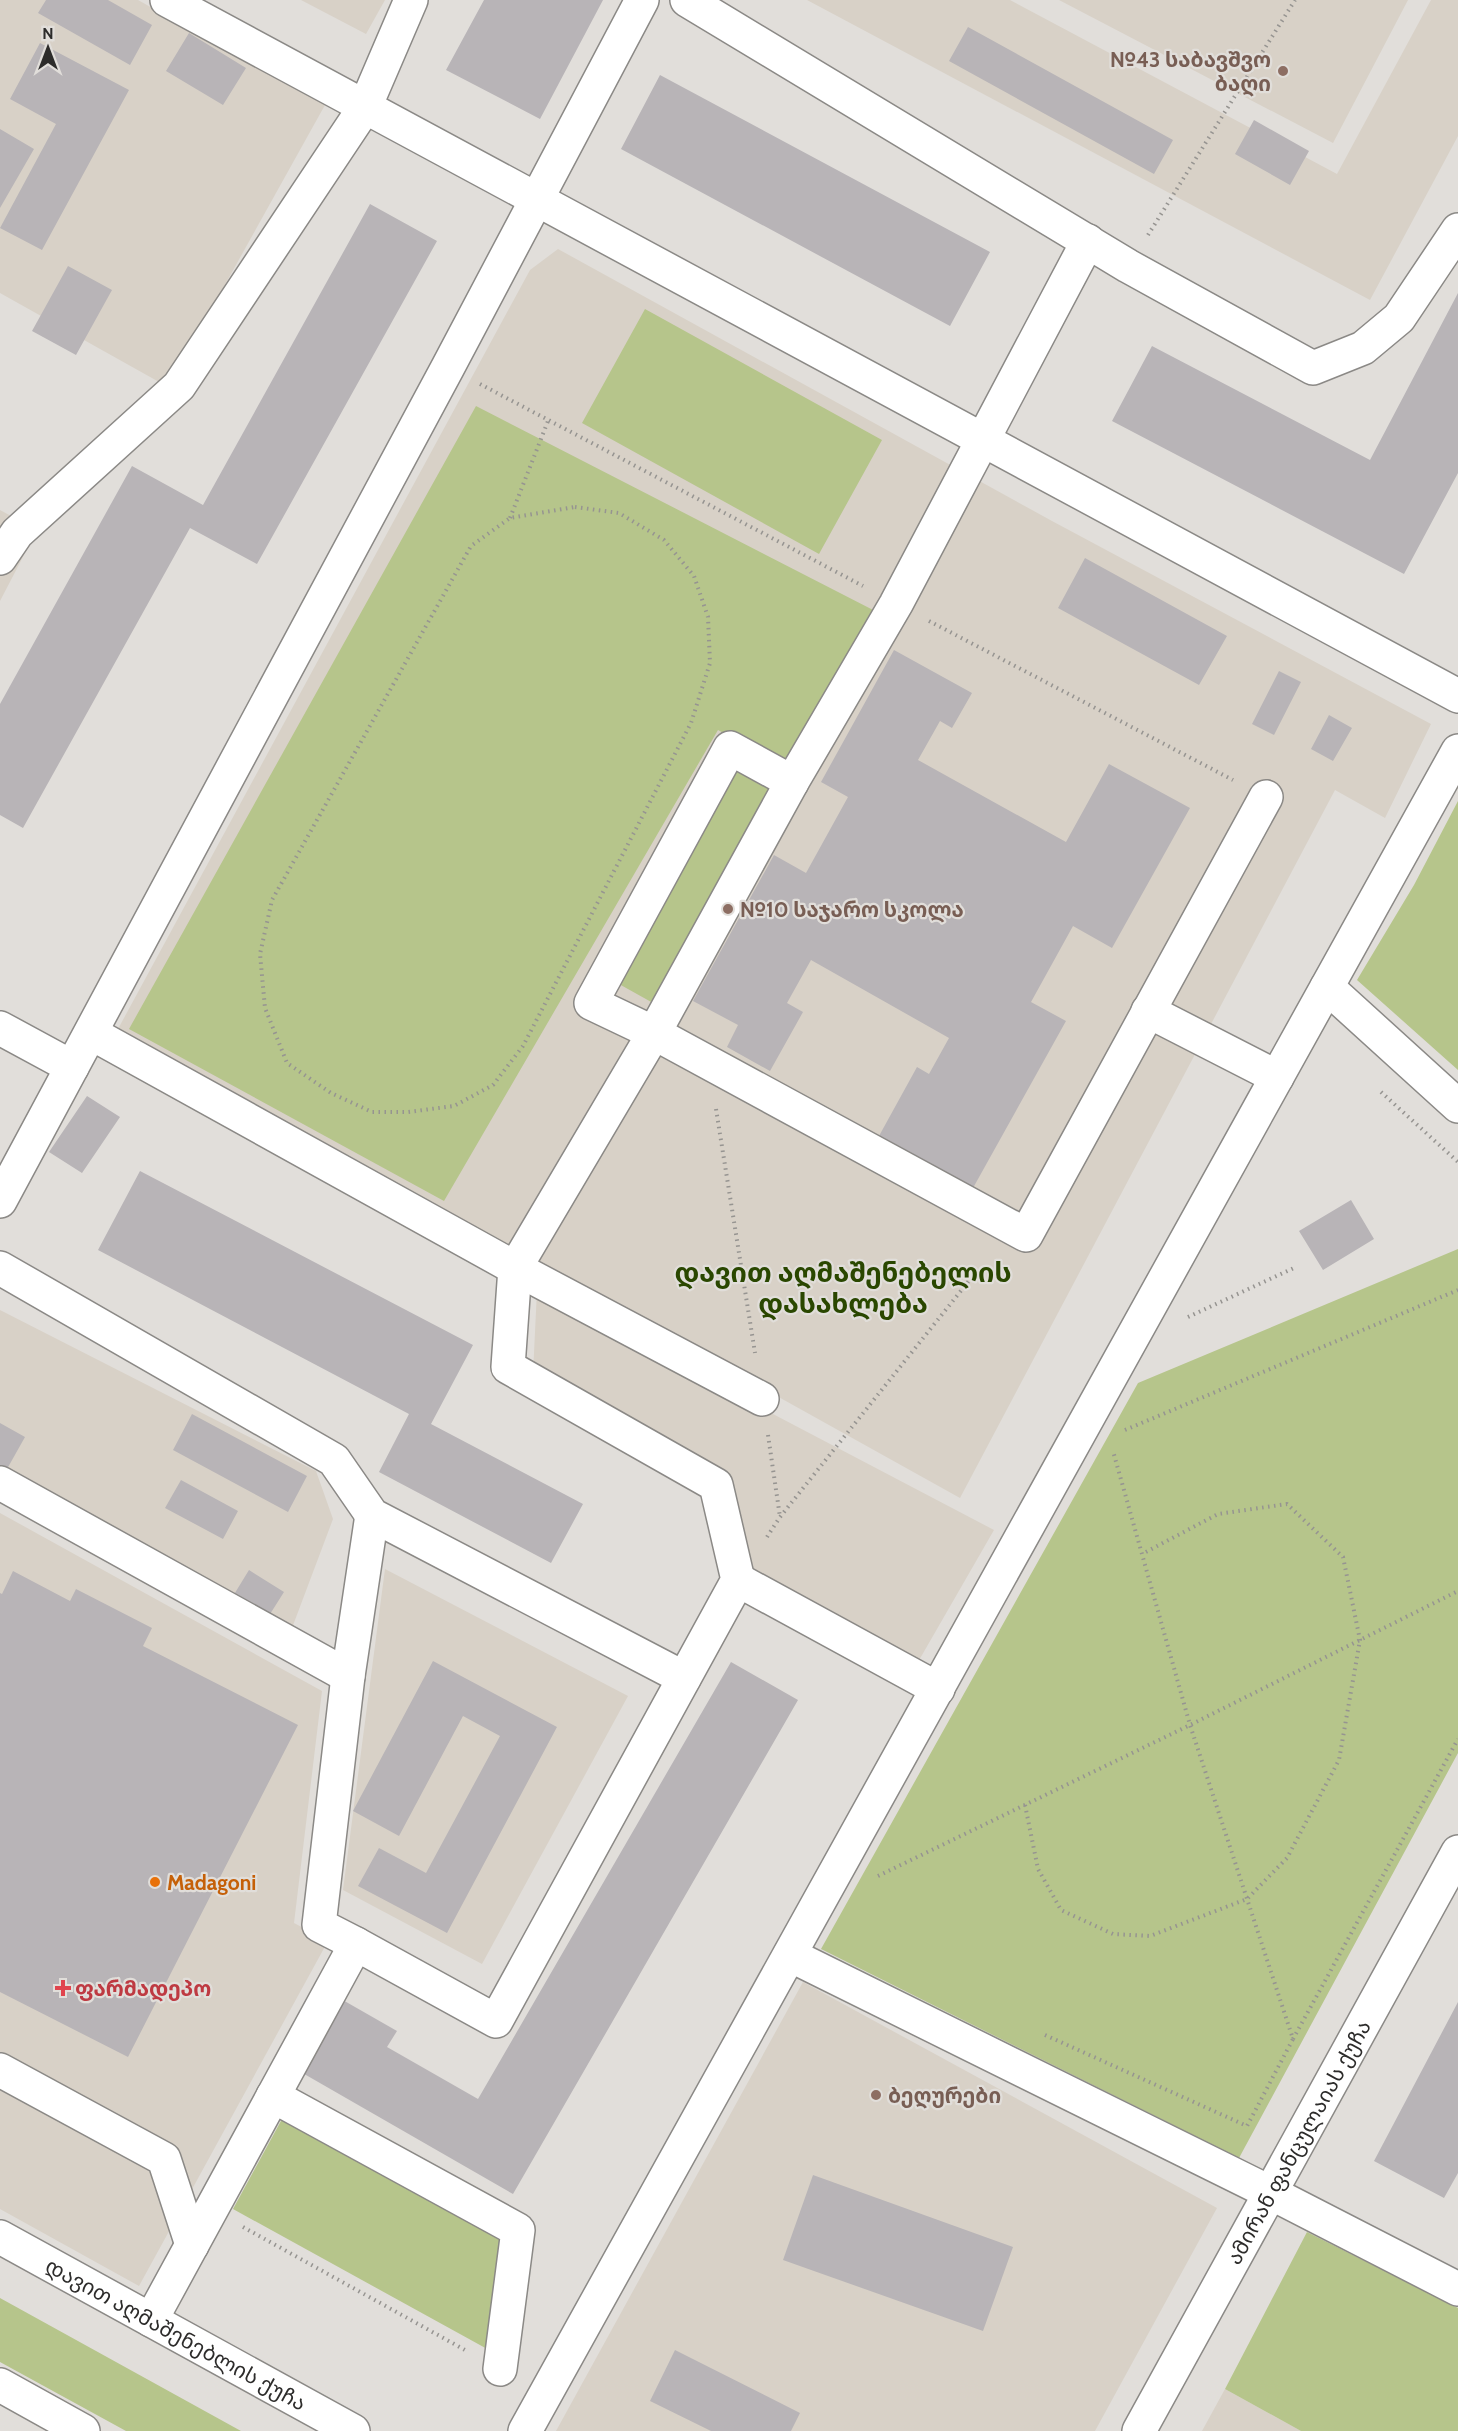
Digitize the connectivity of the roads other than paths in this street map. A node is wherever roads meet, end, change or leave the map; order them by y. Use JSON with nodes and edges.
{"nodes":[{"id":1,"x":167,"y":0,"type":"edge"},
{"id":2,"x":411,"y":0,"type":"edge"},
{"id":3,"x":642,"y":0,"type":"edge"},
{"id":4,"x":687,"y":0,"type":"edge"},
{"id":5,"x":365,"y":107,"type":"junction"},
{"id":6,"x":535,"y":199,"type":"junction"},
{"id":7,"x":1458,"y":230,"type":"edge"},
{"id":8,"x":1088,"y":241,"type":"junction"},
{"id":9,"x":983,"y":441,"type":"junction"},
{"id":10,"x":6,"y":538,"type":"edge"},
{"id":11,"x":1458,"y":696,"type":"edge"},
{"id":12,"x":1458,"y":751,"type":"edge"},
{"id":13,"x":792,"y":782,"type":"junction"},
{"id":14,"x":1266,"y":797,"type":"road end"},
{"id":15,"x":1327,"y":987,"type":"junction"},
{"id":16,"x":1148,"y":1011,"type":"junction"},
{"id":17,"x":0,"y":1028,"type":"edge"},
{"id":18,"x":91,"y":1033,"type":"junction"},
{"id":19,"x":654,"y":1033,"type":"junction"},
{"id":20,"x":72,"y":1067,"type":"junction"},
{"id":21,"x":1277,"y":1077,"type":"junction"},
{"id":22,"x":1458,"y":1107,"type":"edge"},
{"id":23,"x":0,"y":1201,"type":"edge"},
{"id":24,"x":0,"y":1268,"type":"edge"},
{"id":25,"x":515,"y":1268,"type":"junction"},
{"id":26,"x":762,"y":1399,"type":"road end"},
{"id":27,"x":0,"y":1483,"type":"edge"},
{"id":28,"x":372,"y":1515,"type":"junction"},
{"id":29,"x":738,"y":1580,"type":"junction"},
{"id":30,"x":348,"y":1676,"type":"junction"},
{"id":31,"x":684,"y":1678,"type":"junction"},
{"id":32,"x":938,"y":1689,"type":"junction"},
{"id":33,"x":1458,"y":1852,"type":"edge"},
{"id":34,"x":356,"y":1944,"type":"junction"},
{"id":35,"x":790,"y":1955,"type":"junction"},
{"id":36,"x":0,"y":2070,"type":"edge"},
{"id":37,"x":273,"y":2096,"type":"junction"},
{"id":38,"x":1271,"y":2193,"type":"junction"},
{"id":39,"x":0,"y":2237,"type":"edge"},
{"id":40,"x":192,"y":2245,"type":"junction"},
{"id":41,"x":1458,"y":2289,"type":"edge"},
{"id":42,"x":151,"y":2320,"type":"junction"},
{"id":43,"x":500,"y":2369,"type":"road end"},
{"id":44,"x":0,"y":2385,"type":"edge"},
{"id":45,"x":83,"y":2431,"type":"edge"},
{"id":46,"x":353,"y":2431,"type":"edge"},
{"id":47,"x":525,"y":2431,"type":"edge"},
{"id":48,"x":1139,"y":2431,"type":"edge"}],
"edges":[{"from":1,"to":5,"type":"street"},
{"from":2,"to":5,"type":"street"},
{"from":3,"to":6,"type":"street"},
{"from":4,"to":8,"type":"street"},
{"from":5,"to":6,"type":"street"},
{"from":5,"to":10,"type":"street"},
{"from":6,"to":9,"type":"street"},
{"from":6,"to":18,"type":"street"},
{"from":7,"to":8,"type":"street"},
{"from":8,"to":9,"type":"street"},
{"from":9,"to":11,"type":"street"},
{"from":9,"to":13,"type":"street"},
{"from":12,"to":15,"type":"street"},
{"from":13,"to":19,"type":"street"},
{"from":13,"to":19,"type":"street"},
{"from":14,"to":16,"type":"street"},
{"from":15,"to":21,"type":"street"},
{"from":15,"to":22,"type":"street"},
{"from":16,"to":19,"type":"street"},
{"from":16,"to":21,"type":"street"},
{"from":17,"to":20,"type":"street"},
{"from":18,"to":20,"type":"street"},
{"from":18,"to":25,"type":"street"},
{"from":19,"to":25,"type":"street"},
{"from":20,"to":23,"type":"street"},
{"from":21,"to":32,"type":"street"},
{"from":24,"to":28,"type":"street"},
{"from":25,"to":26,"type":"street"},
{"from":25,"to":29,"type":"street"},
{"from":27,"to":30,"type":"street"},
{"from":28,"to":30,"type":"street"},
{"from":28,"to":31,"type":"street"},
{"from":29,"to":31,"type":"street"},
{"from":29,"to":32,"type":"street"},
{"from":30,"to":34,"type":"street"},
{"from":31,"to":34,"type":"street"},
{"from":32,"to":35,"type":"street"},
{"from":33,"to":38,"type":"street","name":"ამირან ფანცულაიას ქუჩა"},
{"from":34,"to":37,"type":"street"},
{"from":35,"to":38,"type":"street"},
{"from":35,"to":47,"type":"street"},
{"from":36,"to":40,"type":"street"},
{"from":37,"to":40,"type":"street"},
{"from":37,"to":43,"type":"street"},
{"from":38,"to":41,"type":"street"},
{"from":38,"to":48,"type":"street","name":"ამირან ფანცულაიას ქუჩა"},
{"from":39,"to":42,"type":"street","name":"დავით აღმაშენებლის ქუჩა"},
{"from":40,"to":42,"type":"street"},
{"from":42,"to":46,"type":"street","name":"დავით აღმაშენებლის ქუჩა"},
{"from":44,"to":45,"type":"street"}]}
